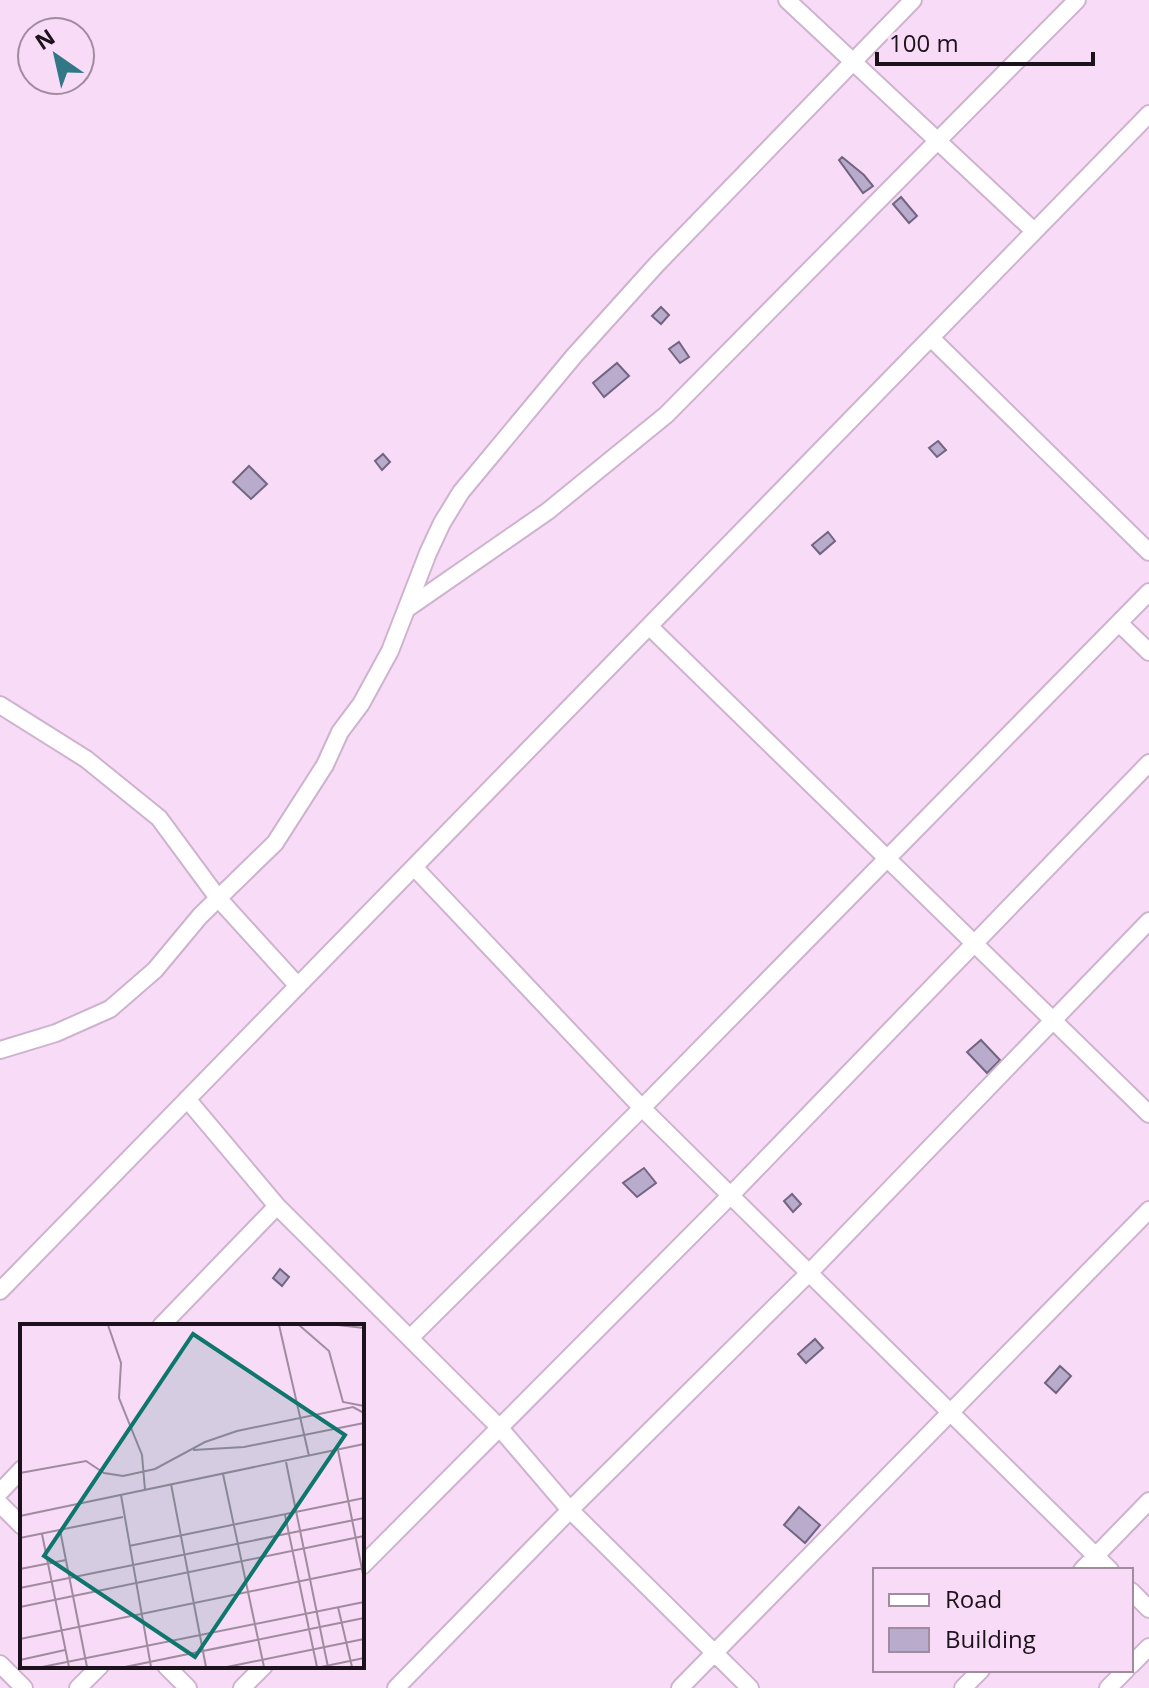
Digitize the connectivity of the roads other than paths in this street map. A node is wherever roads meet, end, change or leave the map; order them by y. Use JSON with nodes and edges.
{"nodes":[{"id":1,"x":787,"y":0,"type":"edge"},
{"id":2,"x":913,"y":0,"type":"edge"},
{"id":3,"x":1077,"y":0,"type":"edge"},
{"id":4,"x":852,"y":62,"type":"junction"},
{"id":5,"x":1149,"y":114,"type":"edge"},
{"id":6,"x":936,"y":141,"type":"junction"},
{"id":7,"x":1034,"y":231,"type":"junction"},
{"id":8,"x":931,"y":338,"type":"junction"},
{"id":9,"x":1149,"y":552,"type":"edge"},
{"id":10,"x":1149,"y":592,"type":"edge"},
{"id":11,"x":408,"y":608,"type":"junction"},
{"id":12,"x":1119,"y":623,"type":"junction"},
{"id":13,"x":650,"y":627,"type":"junction"},
{"id":14,"x":1149,"y":652,"type":"edge"},
{"id":15,"x":0,"y":705,"type":"edge"},
{"id":16,"x":1149,"y":763,"type":"edge"},
{"id":17,"x":886,"y":858,"type":"junction"},
{"id":18,"x":414,"y":867,"type":"junction"},
{"id":19,"x":218,"y":898,"type":"junction"},
{"id":20,"x":1149,"y":921,"type":"edge"},
{"id":21,"x":973,"y":943,"type":"junction"},
{"id":22,"x":298,"y":986,"type":"junction"},
{"id":23,"x":1052,"y":1019,"type":"junction"},
{"id":24,"x":0,"y":1050,"type":"edge"},
{"id":25,"x":187,"y":1099,"type":"junction"},
{"id":26,"x":642,"y":1108,"type":"junction"},
{"id":27,"x":1149,"y":1114,"type":"edge"},
{"id":28,"x":730,"y":1196,"type":"junction"},
{"id":29,"x":277,"y":1206,"type":"junction"},
{"id":30,"x":1149,"y":1210,"type":"edge"},
{"id":31,"x":809,"y":1273,"type":"junction"},
{"id":32,"x":0,"y":1291,"type":"edge"},
{"id":33,"x":163,"y":1324,"type":"edge"},
{"id":34,"x":410,"y":1338,"type":"junction"},
{"id":35,"x":951,"y":1414,"type":"junction"},
{"id":36,"x":499,"y":1427,"type":"junction"},
{"id":37,"x":20,"y":1471,"type":"edge"},
{"id":38,"x":0,"y":1492,"type":"edge"},
{"id":39,"x":1149,"y":1501,"type":"edge"},
{"id":40,"x":0,"y":1504,"type":"edge"},
{"id":41,"x":570,"y":1510,"type":"junction"},
{"id":42,"x":20,"y":1524,"type":"edge"},
{"id":43,"x":1096,"y":1556,"type":"junction"},
{"id":44,"x":364,"y":1564,"type":"edge"},
{"id":45,"x":1084,"y":1568,"type":"edge"},
{"id":46,"x":1108,"y":1568,"type":"edge"},
{"id":47,"x":1133,"y":1593,"type":"edge"},
{"id":48,"x":1149,"y":1609,"type":"edge"},
{"id":49,"x":1149,"y":1647,"type":"edge"},
{"id":50,"x":714,"y":1653,"type":"junction"},
{"id":51,"x":1133,"y":1663,"type":"edge"},
{"id":52,"x":0,"y":1664,"type":"edge"},
{"id":53,"x":98,"y":1668,"type":"edge"},
{"id":54,"x":168,"y":1668,"type":"edge"},
{"id":55,"x":262,"y":1668,"type":"edge"},
{"id":56,"x":979,"y":1672,"type":"edge"},
{"id":57,"x":1124,"y":1672,"type":"edge"},
{"id":58,"x":24,"y":1688,"type":"edge"},
{"id":59,"x":78,"y":1688,"type":"edge"},
{"id":60,"x":188,"y":1688,"type":"edge"},
{"id":61,"x":242,"y":1688,"type":"edge"},
{"id":62,"x":396,"y":1688,"type":"edge"},
{"id":63,"x":680,"y":1688,"type":"edge"},
{"id":64,"x":750,"y":1688,"type":"edge"},
{"id":65,"x":963,"y":1688,"type":"edge"},
{"id":66,"x":1108,"y":1688,"type":"edge"}],
"edges":[{"from":1,"to":4,"type":"street"},
{"from":2,"to":4,"type":"street"},
{"from":3,"to":6,"type":"street"},
{"from":4,"to":6,"type":"street"},
{"from":4,"to":11,"type":"street"},
{"from":5,"to":7,"type":"street"},
{"from":6,"to":7,"type":"street"},
{"from":6,"to":11,"type":"street"},
{"from":7,"to":8,"type":"street"},
{"from":8,"to":9,"type":"street"},
{"from":8,"to":13,"type":"street"},
{"from":10,"to":12,"type":"street"},
{"from":11,"to":19,"type":"street"},
{"from":12,"to":14,"type":"street"},
{"from":12,"to":17,"type":"street"},
{"from":13,"to":17,"type":"street"},
{"from":13,"to":18,"type":"street"},
{"from":15,"to":19,"type":"street"},
{"from":16,"to":21,"type":"street"},
{"from":17,"to":21,"type":"street"},
{"from":17,"to":26,"type":"street"},
{"from":18,"to":22,"type":"street"},
{"from":18,"to":26,"type":"street"},
{"from":19,"to":22,"type":"street"},
{"from":19,"to":24,"type":"street"},
{"from":20,"to":23,"type":"street"},
{"from":21,"to":23,"type":"street"},
{"from":21,"to":28,"type":"street"},
{"from":22,"to":25,"type":"street"},
{"from":23,"to":27,"type":"street"},
{"from":23,"to":31,"type":"street"},
{"from":25,"to":29,"type":"street"},
{"from":25,"to":32,"type":"street"},
{"from":26,"to":28,"type":"street"},
{"from":26,"to":34,"type":"street"},
{"from":28,"to":31,"type":"street"},
{"from":28,"to":36,"type":"street"},
{"from":29,"to":33,"type":"street"},
{"from":29,"to":34,"type":"street"},
{"from":30,"to":35,"type":"street"},
{"from":31,"to":35,"type":"street"},
{"from":31,"to":41,"type":"street"},
{"from":34,"to":36,"type":"street"},
{"from":35,"to":43,"type":"street"},
{"from":35,"to":50,"type":"street"},
{"from":36,"to":41,"type":"street"},
{"from":36,"to":44,"type":"street"},
{"from":37,"to":38,"type":"street"},
{"from":39,"to":43,"type":"street"},
{"from":40,"to":42,"type":"street"},
{"from":41,"to":50,"type":"street"},
{"from":41,"to":62,"type":"street"},
{"from":43,"to":45,"type":"street"},
{"from":43,"to":46,"type":"street"},
{"from":47,"to":48,"type":"street"},
{"from":49,"to":51,"type":"street"},
{"from":50,"to":63,"type":"street"},
{"from":50,"to":64,"type":"street"},
{"from":52,"to":58,"type":"street"},
{"from":53,"to":59,"type":"street"},
{"from":54,"to":60,"type":"street"},
{"from":55,"to":61,"type":"street"},
{"from":56,"to":65,"type":"street"},
{"from":57,"to":66,"type":"street"}]}
